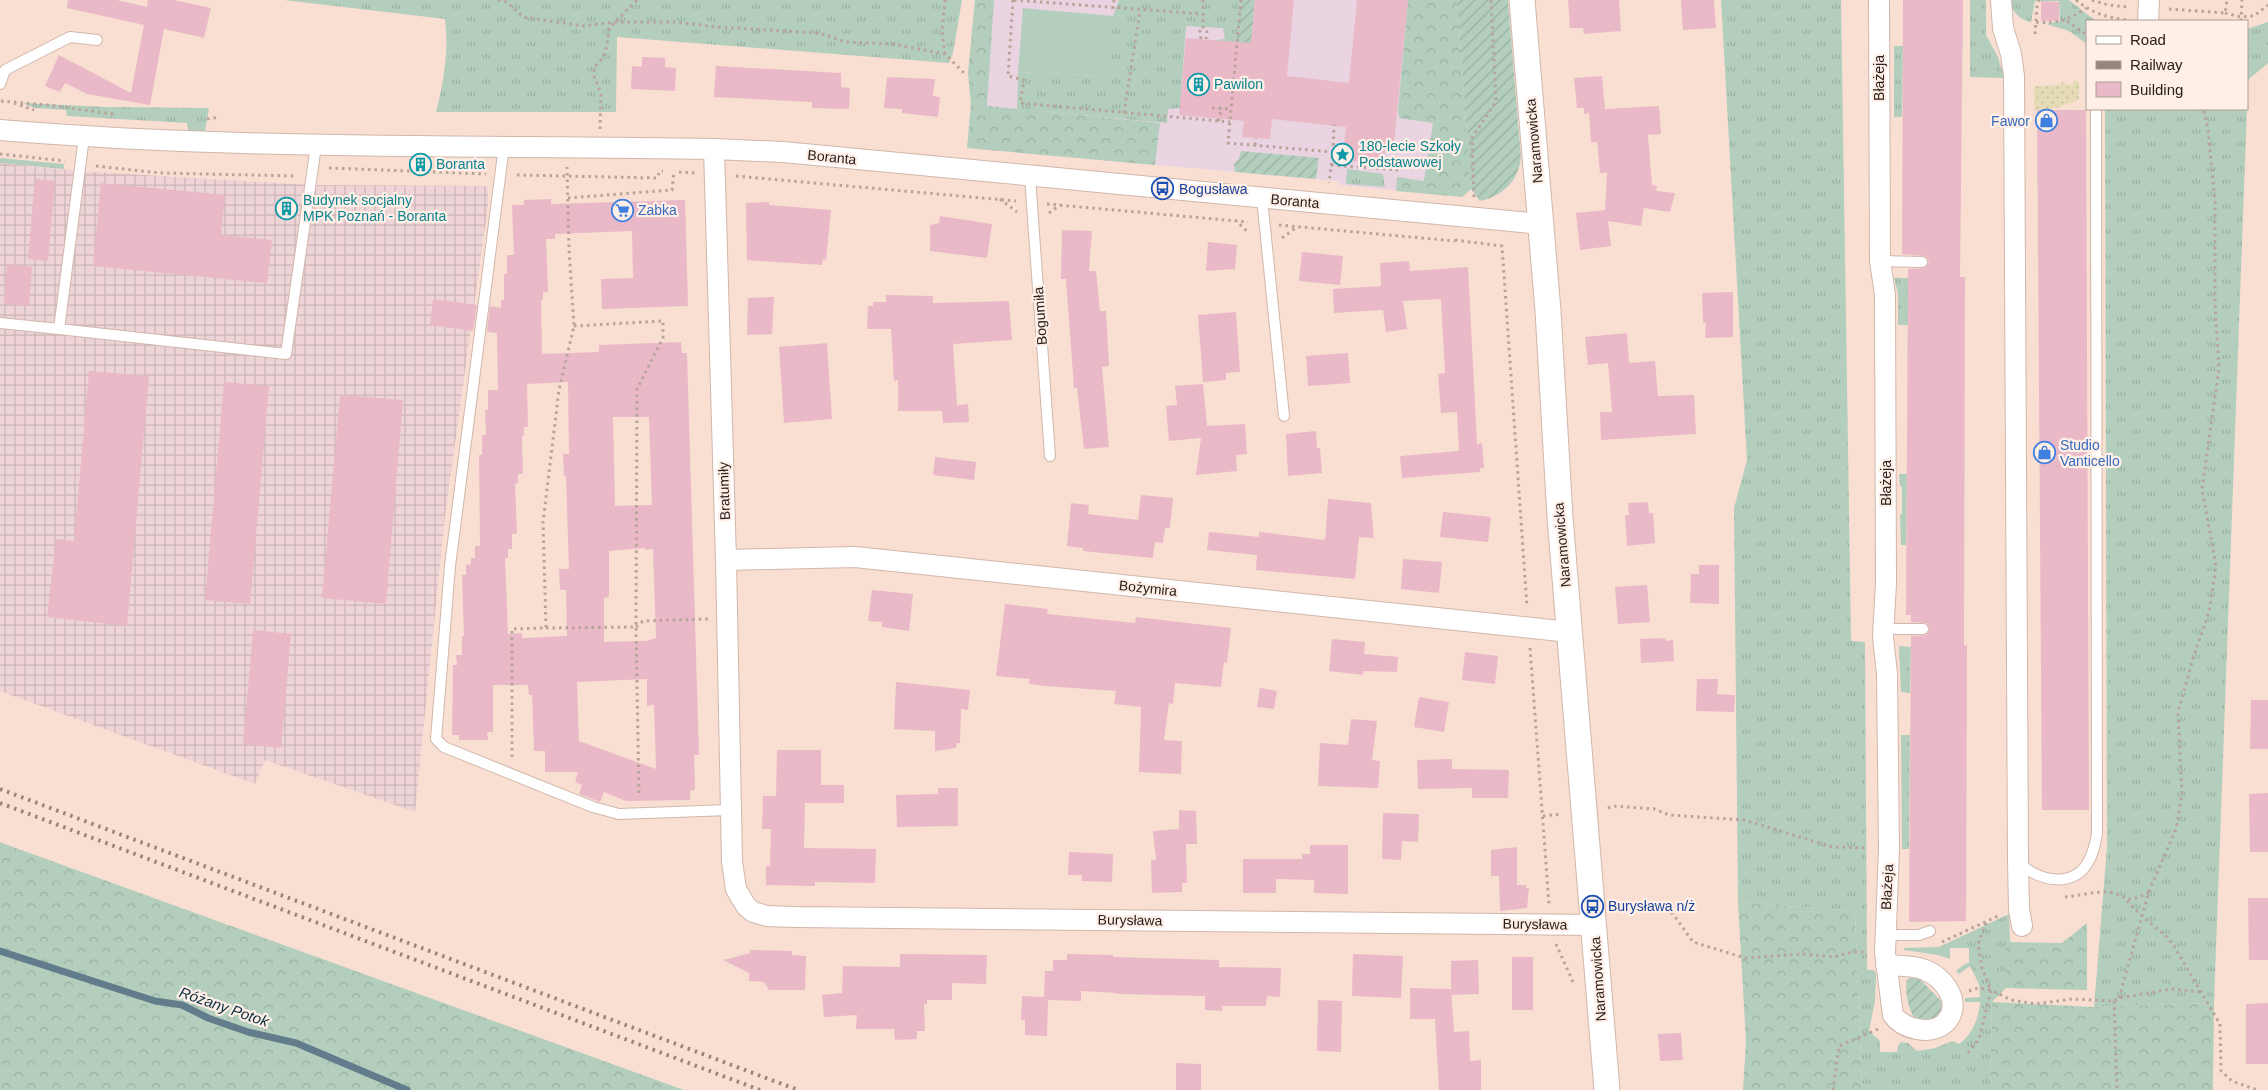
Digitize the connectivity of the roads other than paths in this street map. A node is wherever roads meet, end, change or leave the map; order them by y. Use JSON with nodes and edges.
{"nodes":[{"id":1,"x":1522,"y":0,"type":"edge"},
{"id":2,"x":1879,"y":0,"type":"edge"},
{"id":3,"x":2001,"y":0,"type":"edge"},
{"id":4,"x":2149,"y":0,"type":"edge"},
{"id":5,"x":2139,"y":20,"type":"edge"},
{"id":6,"x":97,"y":40,"type":"dead end"},
{"id":7,"x":0,"y":84,"type":"edge"},
{"id":8,"x":2096,"y":110,"type":"edge"},
{"id":9,"x":0,"y":130,"type":"edge"},
{"id":10,"x":84,"y":137,"type":"junction"},
{"id":11,"x":316,"y":146,"type":"junction"},
{"id":12,"x":504,"y":146,"type":"junction"},
{"id":13,"x":714,"y":148,"type":"junction"},
{"id":14,"x":1030,"y":177,"type":"junction"},
{"id":15,"x":1262,"y":198,"type":"junction"},
{"id":16,"x":1541,"y":224,"type":"junction"},
{"id":17,"x":1880,"y":261,"type":"junction"},
{"id":18,"x":1922,"y":262,"type":"dead end"},
{"id":19,"x":0,"y":323,"type":"edge"},
{"id":20,"x":58,"y":329,"type":"junction"},
{"id":21,"x":1284,"y":416,"type":"dead end"},
{"id":22,"x":1050,"y":456,"type":"dead end"},
{"id":23,"x":726,"y":560,"type":"junction"},
{"id":24,"x":1923,"y":628,"type":"dead end"},
{"id":25,"x":1883,"y":629,"type":"junction"},
{"id":26,"x":1570,"y":632,"type":"junction"},
{"id":27,"x":730,"y":810,"type":"junction"},
{"id":28,"x":730,"y":833,"type":"joint"},
{"id":29,"x":2018,"y":861,"type":"junction"},
{"id":30,"x":2020,"y":918,"type":"road end"},
{"id":31,"x":1594,"y":925,"type":"junction"},
{"id":32,"x":1930,"y":931,"type":"dead end"},
{"id":33,"x":1885,"y":951,"type":"junction"},
{"id":34,"x":1607,"y":1090,"type":"edge"}],
"edges":[{"from":1,"to":16,"type":"street","name":"Naramowicka"},
{"from":2,"to":17,"type":"street","name":"Błażeja"},
{"from":3,"to":29,"type":"street"},
{"from":4,"to":5,"type":"street"},
{"from":6,"to":7,"type":"lane"},
{"from":8,"to":29,"type":"lane"},
{"from":9,"to":10,"type":"street","name":"Boranta"},
{"from":10,"to":11,"type":"street","name":"Boranta"},
{"from":10,"to":20,"type":"lane"},
{"from":11,"to":12,"type":"street","name":"Boranta"},
{"from":11,"to":20,"type":"lane"},
{"from":12,"to":13,"type":"street","name":"Boranta"},
{"from":12,"to":27,"type":"lane"},
{"from":13,"to":14,"type":"street","name":"Boranta"},
{"from":13,"to":23,"type":"street","name":"Bratumiły"},
{"from":14,"to":15,"type":"street","name":"Boranta"},
{"from":14,"to":22,"type":"lane","name":"Bogumiła"},
{"from":15,"to":16,"type":"street","name":"Boranta"},
{"from":15,"to":21,"type":"lane"},
{"from":16,"to":26,"type":"street","name":"Naramowicka"},
{"from":17,"to":18,"type":"lane"},
{"from":17,"to":25,"type":"street","name":"Błażeja"},
{"from":19,"to":20,"type":"lane"},
{"from":23,"to":26,"type":"street","name":"Bożymira"},
{"from":23,"to":27,"type":"street","name":"Bratumiły"},
{"from":24,"to":25,"type":"lane"},
{"from":25,"to":33,"type":"street","name":"Błażeja"},
{"from":26,"to":31,"type":"street","name":"Naramowicka"},
{"from":27,"to":28,"type":"street","name":"Bratumiły"},
{"from":28,"to":31,"type":"street","name":"Burysława"},
{"from":29,"to":30,"type":"street"},
{"from":31,"to":34,"type":"street","name":"Naramowicka"},
{"from":32,"to":33,"type":"lane"},
{"from":33,"to":33,"type":"street","name":"Błażeja"}]}
